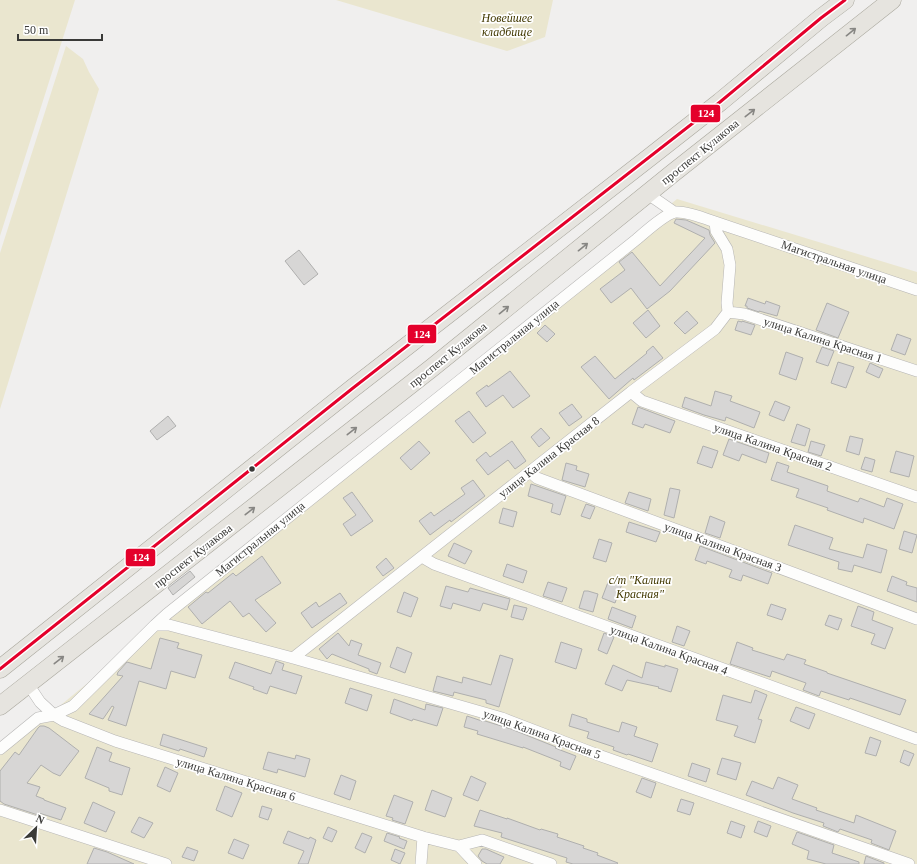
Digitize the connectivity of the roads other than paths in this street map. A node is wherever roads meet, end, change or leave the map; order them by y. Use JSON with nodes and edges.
{"nodes":[{"id":1,"x":845,"y":0,"type":"edge"},
{"id":2,"x":892,"y":0,"type":"edge"},
{"id":3,"x":648,"y":194,"type":"junction"},
{"id":4,"x":674,"y":212,"type":"junction"},
{"id":5,"x":715,"y":222,"type":"junction"},
{"id":6,"x":917,"y":290,"type":"edge"},
{"id":7,"x":728,"y":312,"type":"junction"},
{"id":8,"x":917,"y":371,"type":"edge"},
{"id":9,"x":631,"y":392,"type":"junction"},
{"id":10,"x":530,"y":472,"type":"junction"},
{"id":11,"x":917,"y":498,"type":"edge"},
{"id":12,"x":422,"y":557,"type":"junction"},
{"id":13,"x":917,"y":620,"type":"edge"},
{"id":14,"x":155,"y":624,"type":"junction"},
{"id":15,"x":294,"y":658,"type":"junction"},
{"id":16,"x":0,"y":668,"type":"edge"},
{"id":17,"x":28,"y":684,"type":"junction"},
{"id":18,"x":0,"y":706,"type":"edge"},
{"id":19,"x":54,"y":715,"type":"junction"},
{"id":20,"x":917,"y":740,"type":"edge"},
{"id":21,"x":0,"y":749,"type":"edge"},
{"id":22,"x":0,"y":810,"type":"edge"},
{"id":23,"x":423,"y":837,"type":"junction"},
{"id":24,"x":459,"y":846,"type":"junction"},
{"id":25,"x":166,"y":864,"type":"edge"},
{"id":26,"x":421,"y":864,"type":"edge"},
{"id":27,"x":476,"y":864,"type":"edge"},
{"id":28,"x":550,"y":864,"type":"edge"},
{"id":29,"x":909,"y":864,"type":"edge"}],
"edges":[{"from":1,"to":16,"type":"main road"},
{"from":3,"to":2,"type":"main road","name":"проспект Кулакова","one_way":true},
{"from":3,"to":4,"type":"street"},
{"from":17,"to":3,"type":"main road","name":"проспект Кулакова","one_way":true},
{"from":4,"to":5,"type":"street","name":"Магистральная улица"},
{"from":4,"to":14,"type":"street","name":"Магистральная улица"},
{"from":5,"to":6,"type":"street","name":"Магистральная улица"},
{"from":5,"to":7,"type":"street"},
{"from":7,"to":8,"type":"street","name":"улица Калина Красная 1"},
{"from":7,"to":9,"type":"street","name":"улица Калина Красная 8"},
{"from":9,"to":10,"type":"street","name":"улица Калина Красная 8"},
{"from":9,"to":11,"type":"street","name":"улица Калина Красная 2"},
{"from":10,"to":12,"type":"street","name":"улица Калина Красная 8"},
{"from":10,"to":13,"type":"street","name":"улица Калина Красная 3"},
{"from":12,"to":15,"type":"street","name":"улица Калина Красная 8"},
{"from":12,"to":20,"type":"street","name":"улица Калина Красная 4"},
{"from":14,"to":15,"type":"street","name":"улица Калина Красная 5"},
{"from":14,"to":19,"type":"street","name":"Магистральная улица"},
{"from":15,"to":29,"type":"street","name":"улица Калина Красная 5"},
{"from":17,"to":18,"type":"main road","name":"проспект Кулакова"},
{"from":17,"to":19,"type":"street","name":"улица Калина Красная 6"},
{"from":19,"to":21,"type":"street","name":"Магистральная улица"},
{"from":19,"to":23,"type":"street","name":"улица Калина Красная 6"},
{"from":22,"to":25,"type":"street"},
{"from":23,"to":24,"type":"street","name":"улица Калина Красная 6"},
{"from":23,"to":26,"type":"street"},
{"from":24,"to":27,"type":"street"},
{"from":24,"to":28,"type":"street","name":"улица Калина Красная 6"}]}
